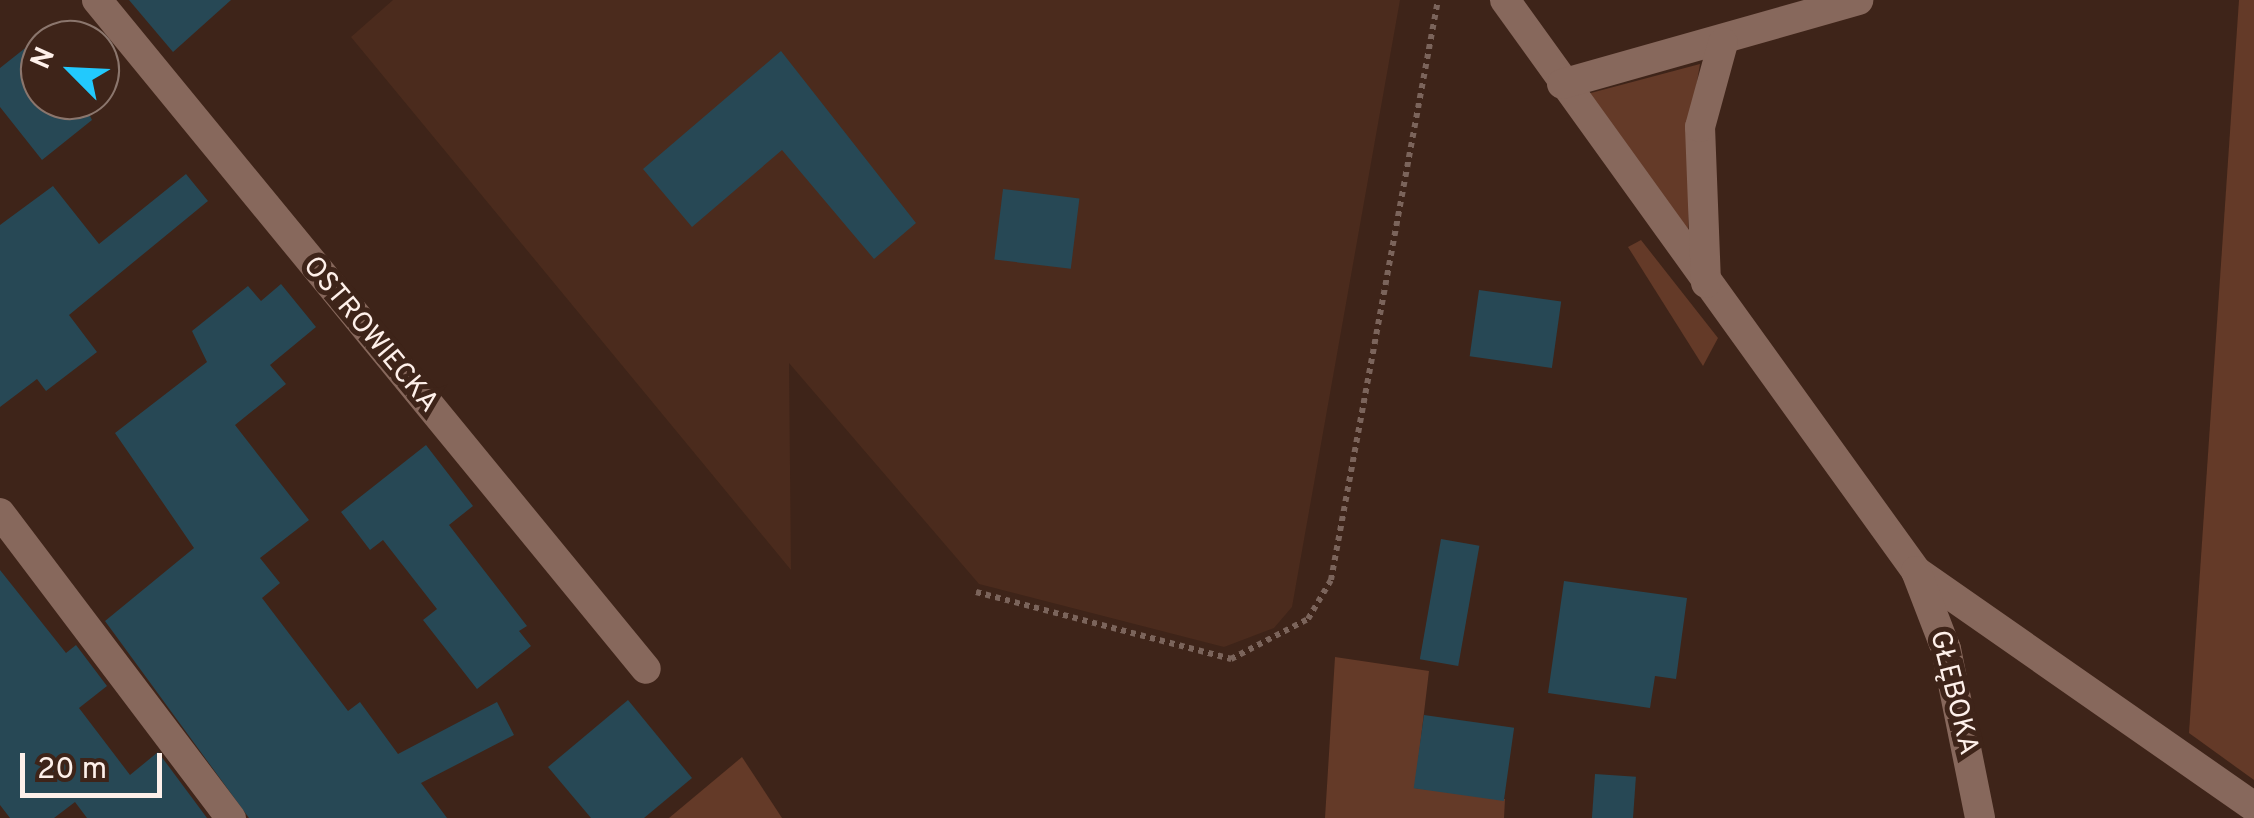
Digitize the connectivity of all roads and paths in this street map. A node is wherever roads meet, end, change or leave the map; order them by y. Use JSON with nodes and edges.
{"nodes":[{"id":1,"x":97,"y":0,"type":"edge"},
{"id":2,"x":1438,"y":0,"type":"edge"},
{"id":3,"x":1505,"y":0,"type":"edge"},
{"id":4,"x":1858,"y":0,"type":"edge"},
{"id":5,"x":1722,"y":43,"type":"junction"},
{"id":6,"x":1562,"y":84,"type":"junction"},
{"id":7,"x":1707,"y":291,"type":"junction"},
{"id":8,"x":0,"y":512,"type":"edge"},
{"id":9,"x":1916,"y":571,"type":"junction"},
{"id":10,"x":976,"y":592,"type":"dead end"},
{"id":11,"x":646,"y":669,"type":"dead end"},
{"id":12,"x":2254,"y":807,"type":"edge"},
{"id":13,"x":230,"y":818,"type":"edge"},
{"id":14,"x":1980,"y":818,"type":"edge"}],
"edges":[{"from":1,"to":11,"type":"street","name":"OSTROWIECKA"},
{"from":2,"to":10,"type":"path"},
{"from":3,"to":6,"type":"street"},
{"from":4,"to":5,"type":"street"},
{"from":5,"to":6,"type":"street"},
{"from":5,"to":7,"type":"street"},
{"from":6,"to":7,"type":"street"},
{"from":7,"to":9,"type":"street"},
{"from":8,"to":13,"type":"street"},
{"from":9,"to":12,"type":"street"},
{"from":9,"to":14,"type":"street","name":"GŁĘBOKA"}]}
